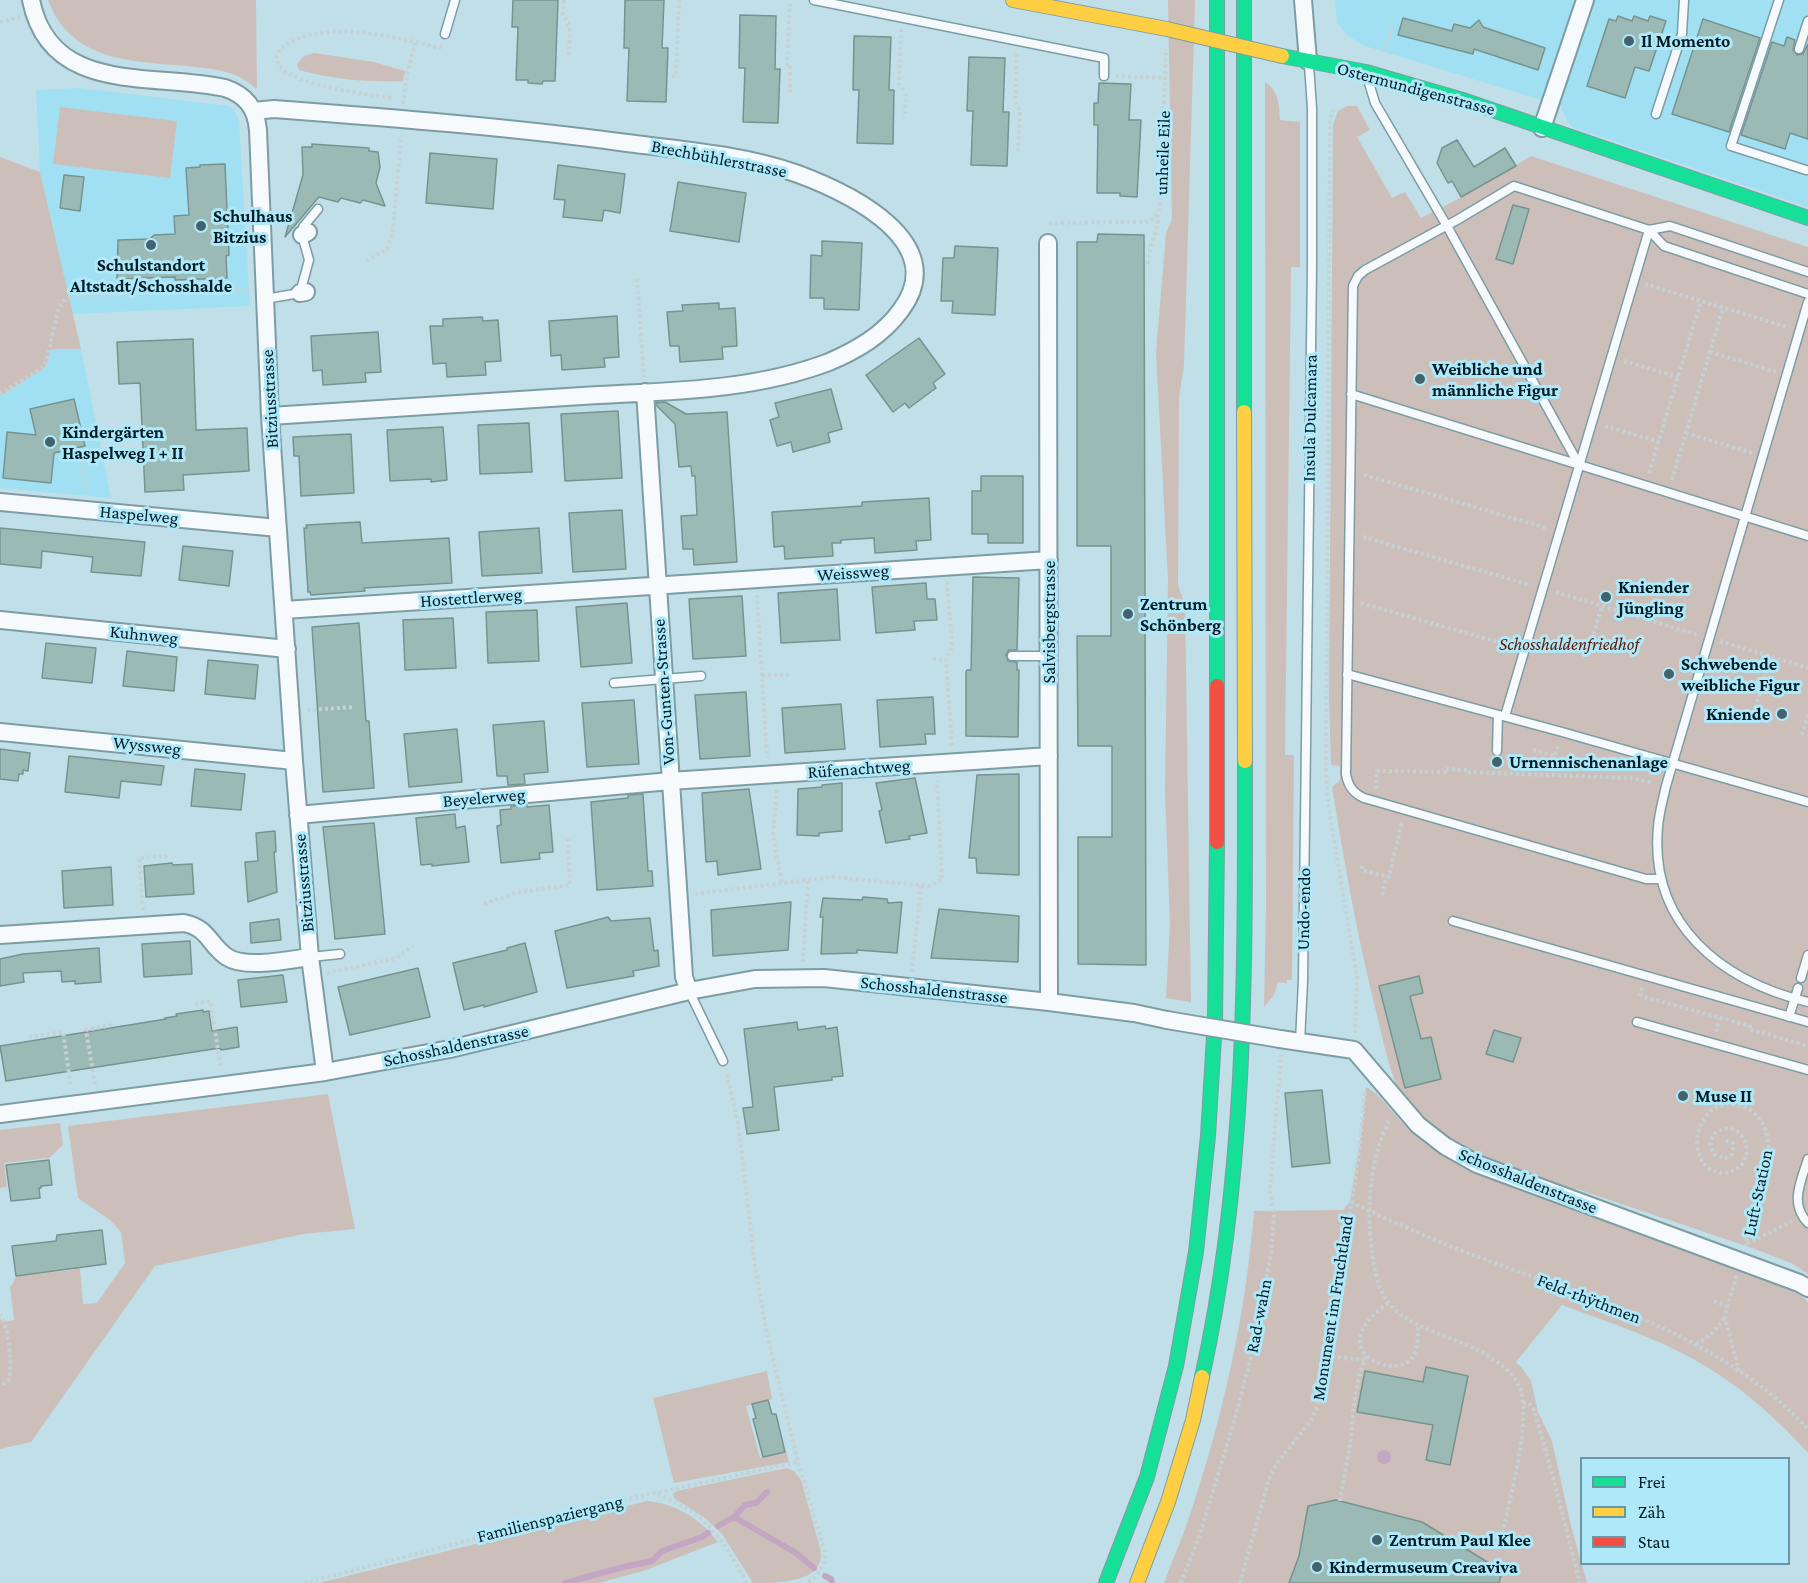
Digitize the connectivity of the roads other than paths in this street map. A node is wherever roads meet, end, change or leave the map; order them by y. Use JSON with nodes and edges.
{"nodes":[{"id":1,"x":30,"y":0,"type":"edge"},
{"id":2,"x":455,"y":0,"type":"edge"},
{"id":3,"x":814,"y":0,"type":"edge"},
{"id":4,"x":1013,"y":0,"type":"edge"},
{"id":5,"x":1218,"y":0,"type":"edge"},
{"id":6,"x":1244,"y":0,"type":"edge"},
{"id":7,"x":1303,"y":0,"type":"edge"},
{"id":8,"x":1585,"y":0,"type":"edge"},
{"id":9,"x":1684,"y":0,"type":"edge"},
{"id":10,"x":1779,"y":0,"type":"edge"},
{"id":11,"x":1808,"y":21,"type":"edge"},
{"id":12,"x":445,"y":34,"type":"road end"},
{"id":13,"x":1799,"y":49,"type":"dead end"},
{"id":14,"x":1308,"y":61,"type":"junction"},
{"id":15,"x":1366,"y":72,"type":"junction"},
{"id":16,"x":1104,"y":76,"type":"road end"},
{"id":17,"x":254,"y":111,"type":"junction"},
{"id":18,"x":1656,"y":114,"type":"dead end"},
{"id":19,"x":1542,"y":128,"type":"junction"},
{"id":20,"x":1806,"y":170,"type":"dead end"},
{"id":21,"x":318,"y":209,"type":"dead end"},
{"id":22,"x":1808,"y":218,"type":"edge"},
{"id":23,"x":1447,"y":226,"type":"junction"},
{"id":24,"x":1649,"y":230,"type":"junction"},
{"id":25,"x":1048,"y":243,"type":"dead end"},
{"id":26,"x":1808,"y":272,"type":"edge"},
{"id":27,"x":258,"y":294,"type":"junction"},
{"id":28,"x":1808,"y":294,"type":"edge"},
{"id":29,"x":1808,"y":302,"type":"edge"},
{"id":30,"x":645,"y":385,"type":"junction"},
{"id":31,"x":1351,"y":394,"type":"junction"},
{"id":32,"x":270,"y":416,"type":"junction"},
{"id":33,"x":1579,"y":465,"type":"junction"},
{"id":34,"x":0,"y":502,"type":"edge"},
{"id":35,"x":1746,"y":517,"type":"junction"},
{"id":36,"x":278,"y":528,"type":"junction"},
{"id":37,"x":1808,"y":536,"type":"edge"},
{"id":38,"x":1049,"y":560,"type":"junction"},
{"id":39,"x":658,"y":585,"type":"junction"},
{"id":40,"x":284,"y":610,"type":"junction"},
{"id":41,"x":0,"y":620,"type":"edge"},
{"id":42,"x":287,"y":649,"type":"junction"},
{"id":43,"x":1049,"y":656,"type":"junction"},
{"id":44,"x":1012,"y":657,"type":"dead end"},
{"id":45,"x":1347,"y":674,"type":"junction"},
{"id":46,"x":700,"y":676,"type":"dead end"},
{"id":47,"x":663,"y":678,"type":"junction"},
{"id":48,"x":614,"y":683,"type":"dead end"},
{"id":49,"x":1502,"y":715,"type":"junction"},
{"id":50,"x":0,"y":732,"type":"edge"},
{"id":51,"x":1497,"y":751,"type":"dead end"},
{"id":52,"x":1049,"y":756,"type":"junction"},
{"id":53,"x":294,"y":761,"type":"junction"},
{"id":54,"x":1673,"y":763,"type":"junction"},
{"id":55,"x":1305,"y":775,"type":"joint"},
{"id":56,"x":670,"y":781,"type":"junction"},
{"id":57,"x":1808,"y":802,"type":"edge"},
{"id":58,"x":298,"y":815,"type":"junction"},
{"id":59,"x":1661,"y":879,"type":"junction"},
{"id":60,"x":1453,"y":921,"type":"dead end"},
{"id":61,"x":0,"y":935,"type":"edge"},
{"id":62,"x":340,"y":954,"type":"dead end"},
{"id":63,"x":1808,"y":955,"type":"edge"},
{"id":64,"x":310,"y":957,"type":"junction"},
{"id":65,"x":1801,"y":978,"type":"dead end"},
{"id":66,"x":1798,"y":988,"type":"dead end"},
{"id":67,"x":689,"y":991,"type":"junction"},
{"id":68,"x":1795,"y":999,"type":"junction"},
{"id":69,"x":1049,"y":1002,"type":"junction"},
{"id":70,"x":1808,"y":1002,"type":"edge"},
{"id":71,"x":1790,"y":1017,"type":"junction"},
{"id":72,"x":1637,"y":1022,"type":"dead end"},
{"id":73,"x":1808,"y":1022,"type":"edge"},
{"id":74,"x":1300,"y":1042,"type":"junction"},
{"id":75,"x":723,"y":1061,"type":"road end"},
{"id":76,"x":1808,"y":1070,"type":"edge"},
{"id":77,"x":325,"y":1072,"type":"junction"},
{"id":78,"x":0,"y":1114,"type":"edge"},
{"id":79,"x":1808,"y":1159,"type":"edge"},
{"id":80,"x":1805,"y":1220,"type":"edge"},
{"id":81,"x":1808,"y":1288,"type":"edge"},
{"id":82,"x":1106,"y":1583,"type":"edge"},
{"id":83,"x":1137,"y":1583,"type":"edge"}],
"edges":[{"from":1,"to":17,"type":"street"},
{"from":2,"to":12,"type":"lane"},
{"from":3,"to":16,"type":"lane"},
{"from":4,"to":14,"type":"main road","name":"Ostermundigenstrasse","bridge":true},
{"from":5,"to":82,"type":"main road"},
{"from":6,"to":83,"type":"main road"},
{"from":7,"to":14,"type":"street"},
{"from":8,"to":19,"type":"street"},
{"from":9,"to":18,"type":"lane"},
{"from":10,"to":20,"type":"lane"},
{"from":11,"to":13,"type":"lane"},
{"from":14,"to":15,"type":"main road","name":"Ostermundigenstrasse"},
{"from":14,"to":55,"type":"lane","name":"Insula Dulcamara"},
{"from":15,"to":19,"type":"main road","name":"Ostermundigenstrasse"},
{"from":15,"to":23,"type":"lane"},
{"from":17,"to":27,"type":"street","name":"Bitziusstrasse"},
{"from":17,"to":30,"type":"street","name":"Brechbühlerstrasse"},
{"from":19,"to":22,"type":"main road","name":"Ostermundigenstrasse"},
{"from":21,"to":27,"type":"lane"},
{"from":23,"to":24,"type":"lane"},
{"from":23,"to":31,"type":"lane"},
{"from":23,"to":33,"type":"lane"},
{"from":24,"to":26,"type":"lane"},
{"from":24,"to":28,"type":"lane"},
{"from":24,"to":33,"type":"lane"},
{"from":25,"to":38,"type":"street","name":"Salvisbergstrasse"},
{"from":27,"to":32,"type":"street","name":"Bitziusstrasse"},
{"from":29,"to":35,"type":"lane"},
{"from":30,"to":32,"type":"street","name":"Brechbühlerstrasse"},
{"from":30,"to":39,"type":"street","name":"Von-Gunten-Strasse"},
{"from":31,"to":33,"type":"lane"},
{"from":31,"to":45,"type":"lane"},
{"from":32,"to":36,"type":"street","name":"Bitziusstrasse"},
{"from":33,"to":35,"type":"lane"},
{"from":33,"to":49,"type":"lane"},
{"from":34,"to":36,"type":"street","name":"Haspelweg"},
{"from":35,"to":37,"type":"lane"},
{"from":35,"to":54,"type":"lane"},
{"from":36,"to":40,"type":"street","name":"Bitziusstrasse"},
{"from":38,"to":39,"type":"street","name":"Weissweg"},
{"from":38,"to":43,"type":"street","name":"Salvisbergstrasse"},
{"from":39,"to":40,"type":"street","name":"Hostettlerweg"},
{"from":39,"to":47,"type":"street","name":"Von-Gunten-Strasse"},
{"from":40,"to":42,"type":"street","name":"Bitziusstrasse"},
{"from":41,"to":42,"type":"street","name":"Kuhnweg"},
{"from":42,"to":53,"type":"street","name":"Bitziusstrasse"},
{"from":43,"to":44,"type":"lane"},
{"from":43,"to":52,"type":"street","name":"Salvisbergstrasse"},
{"from":45,"to":49,"type":"lane"},
{"from":45,"to":59,"type":"lane"},
{"from":46,"to":47,"type":"lane"},
{"from":47,"to":48,"type":"lane"},
{"from":47,"to":56,"type":"street","name":"Von-Gunten-Strasse"},
{"from":49,"to":51,"type":"lane"},
{"from":49,"to":54,"type":"lane"},
{"from":50,"to":53,"type":"street","name":"Wyssweg"},
{"from":52,"to":56,"type":"street","name":"Rüfenachtweg"},
{"from":52,"to":69,"type":"street","name":"Salvisbergstrasse"},
{"from":53,"to":58,"type":"street","name":"Bitziusstrasse"},
{"from":54,"to":57,"type":"lane"},
{"from":54,"to":59,"type":"lane"},
{"from":55,"to":74,"type":"lane","name":"Undo-endo"},
{"from":56,"to":58,"type":"street","name":"Beyelerweg"},
{"from":56,"to":67,"type":"street","name":"Von-Gunten-Strasse"},
{"from":58,"to":64,"type":"street","name":"Bitziusstrasse"},
{"from":59,"to":68,"type":"lane"},
{"from":60,"to":71,"type":"lane"},
{"from":61,"to":64,"type":"street","name":"Bitziusstrasse"},
{"from":62,"to":64,"type":"lane"},
{"from":63,"to":65,"type":"lane"},
{"from":64,"to":77,"type":"street","name":"Bitziusstrasse"},
{"from":66,"to":68,"type":"lane"},
{"from":67,"to":69,"type":"street","name":"Schosshaldenstrasse"},
{"from":67,"to":75,"type":"lane"},
{"from":67,"to":77,"type":"street","name":"Schosshaldenstrasse"},
{"from":68,"to":70,"type":"lane"},
{"from":68,"to":71,"type":"lane"},
{"from":69,"to":74,"type":"street","name":"Schosshaldenstrasse","bridge":true},
{"from":71,"to":73,"type":"lane"},
{"from":72,"to":76,"type":"lane"},
{"from":74,"to":81,"type":"street","name":"Schosshaldenstrasse"},
{"from":77,"to":78,"type":"street","name":"Schosshaldenstrasse"},
{"from":79,"to":80,"type":"lane"}]}
